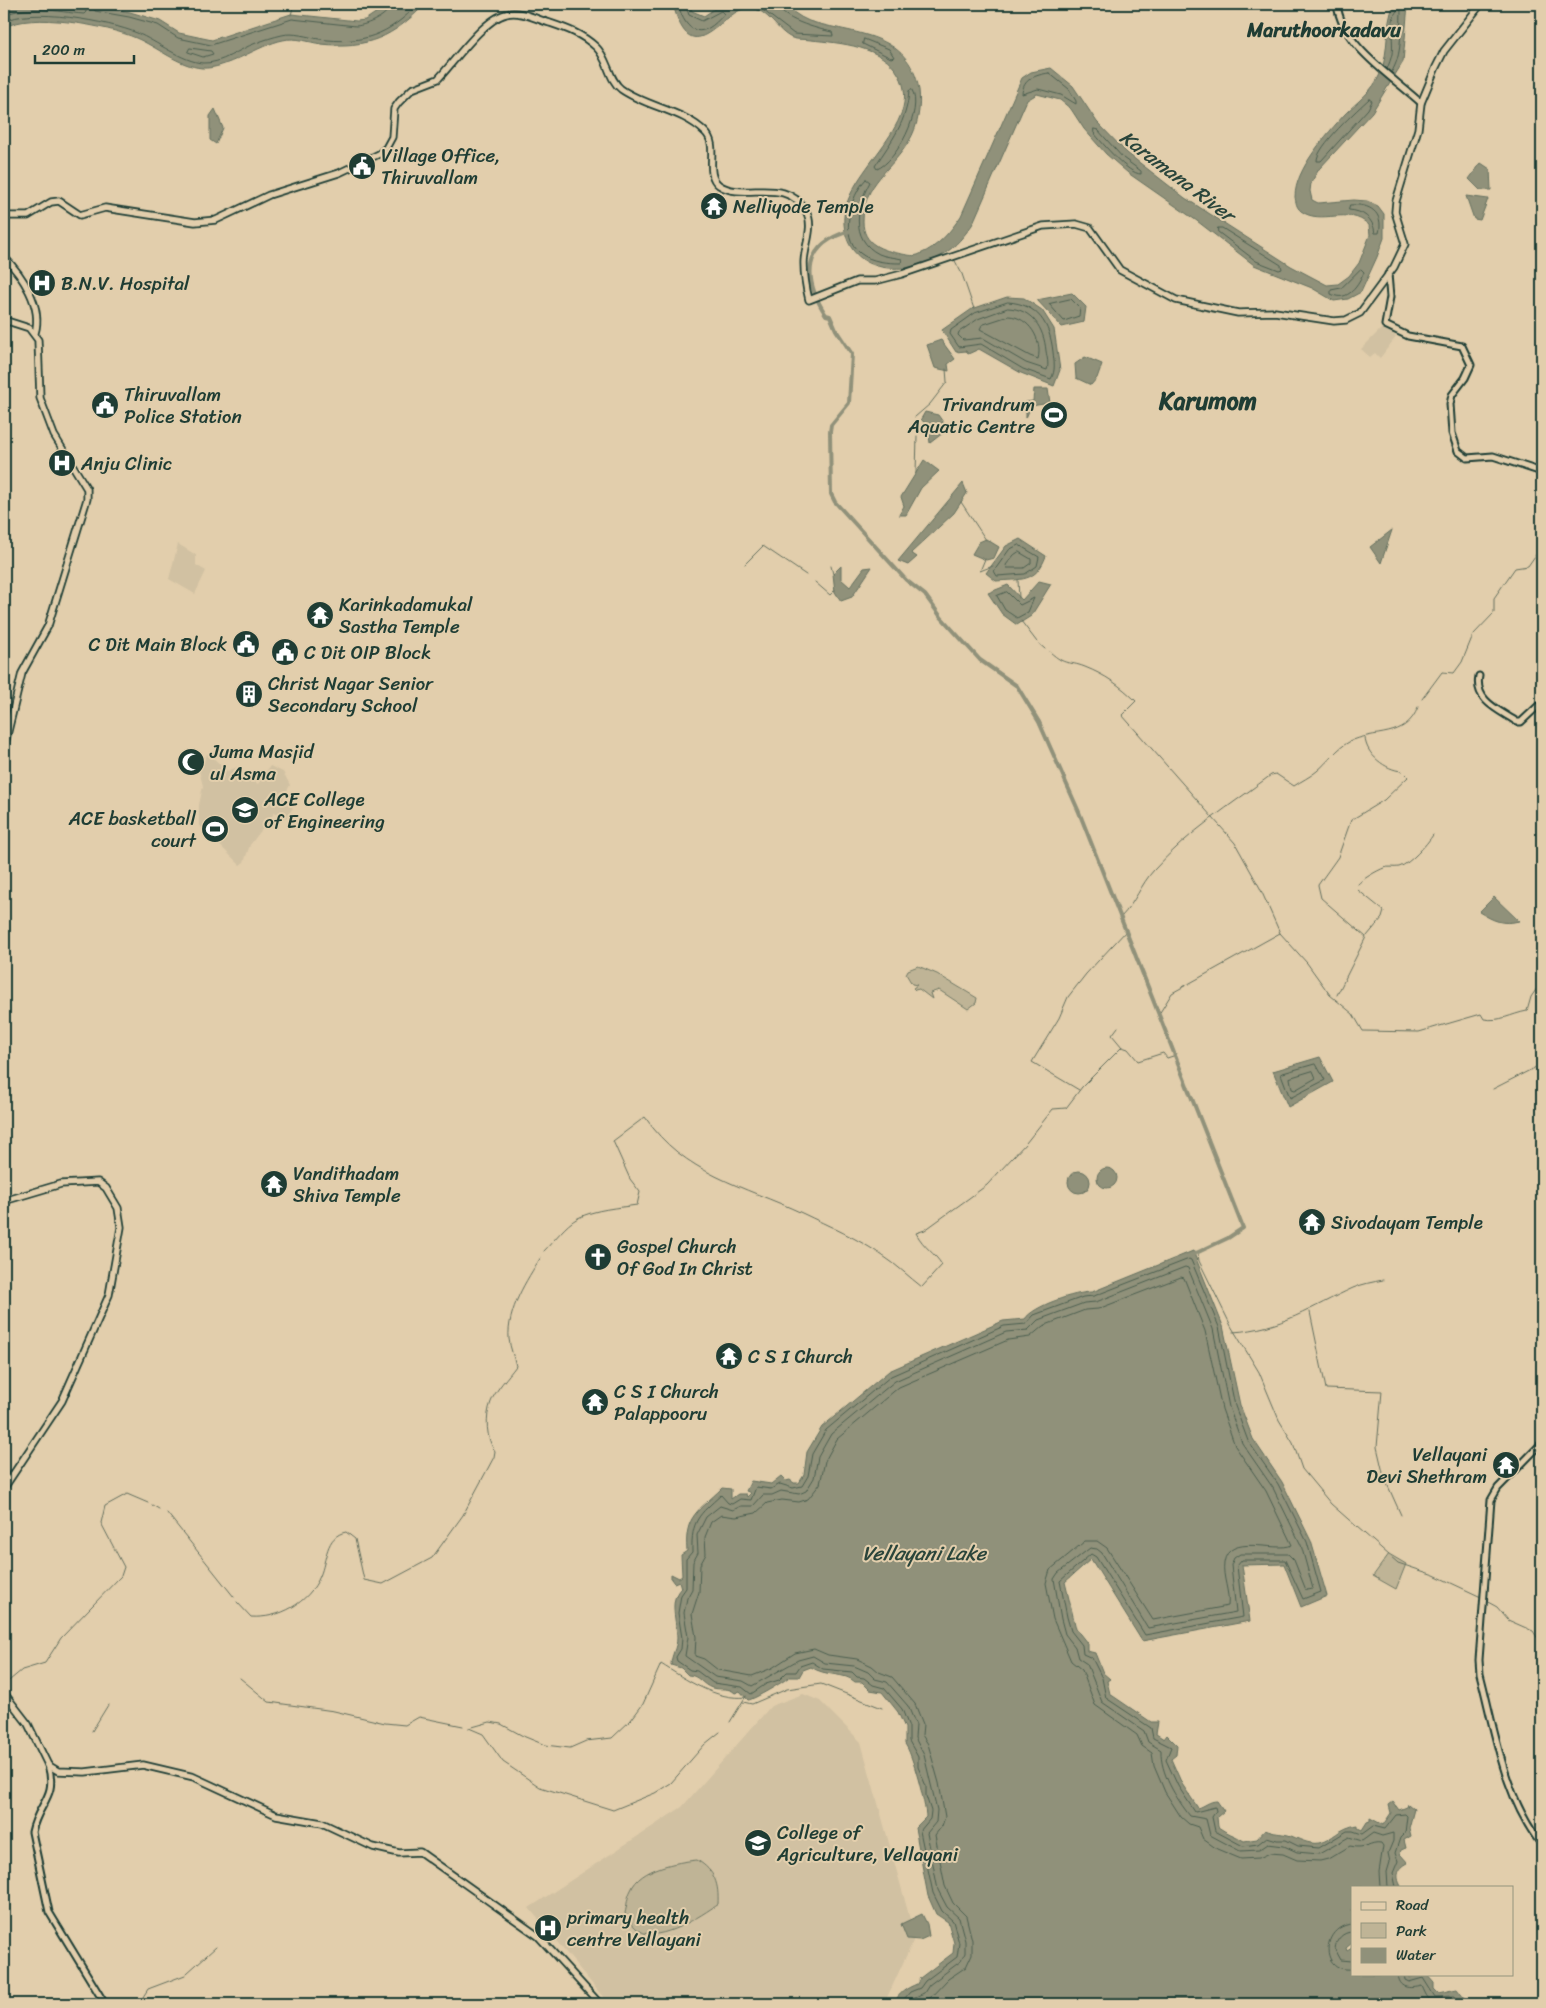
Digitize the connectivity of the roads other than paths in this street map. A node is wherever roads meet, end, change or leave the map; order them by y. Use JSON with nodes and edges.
{"nodes":[{"id":1,"x":1337,"y":4,"type":"edge"},
{"id":2,"x":1481,"y":4,"type":"edge"},
{"id":3,"x":1422,"y":103,"type":"junction"},
{"id":4,"x":4,"y":216,"type":"edge"},
{"id":5,"x":4,"y":257,"type":"edge"},
{"id":6,"x":1388,"y":274,"type":"junction"},
{"id":7,"x":4,"y":320,"type":"edge"},
{"id":8,"x":35,"y":333,"type":"junction"},
{"id":9,"x":1542,"y":472,"type":"edge"},
{"id":10,"x":1479,"y":676,"type":"dead end"},
{"id":11,"x":1542,"y":707,"type":"edge"},
{"id":12,"x":4,"y":748,"type":"edge"},
{"id":13,"x":4,"y":1201,"type":"edge"},
{"id":14,"x":1542,"y":1443,"type":"edge"},
{"id":15,"x":4,"y":1488,"type":"edge"},
{"id":16,"x":4,"y":1693,"type":"edge"},
{"id":17,"x":48,"y":1765,"type":"junction"},
{"id":18,"x":1542,"y":1845,"type":"edge"},
{"id":19,"x":105,"y":2004,"type":"edge"},
{"id":20,"x":600,"y":2004,"type":"edge"}],
"edges":[{"from":1,"to":3,"type":"street"},
{"from":2,"to":3,"type":"main road"},
{"from":3,"to":6,"type":"main road"},
{"from":4,"to":6,"type":"main road"},
{"from":5,"to":8,"type":"main road"},
{"from":6,"to":9,"type":"street"},
{"from":7,"to":8,"type":"main road"},
{"from":8,"to":12,"type":"main road"},
{"from":10,"to":11,"type":"street"},
{"from":13,"to":15,"type":"main road"},
{"from":14,"to":18,"type":"street"},
{"from":16,"to":17,"type":"main road"},
{"from":17,"to":19,"type":"street"},
{"from":17,"to":20,"type":"main road"}]}
